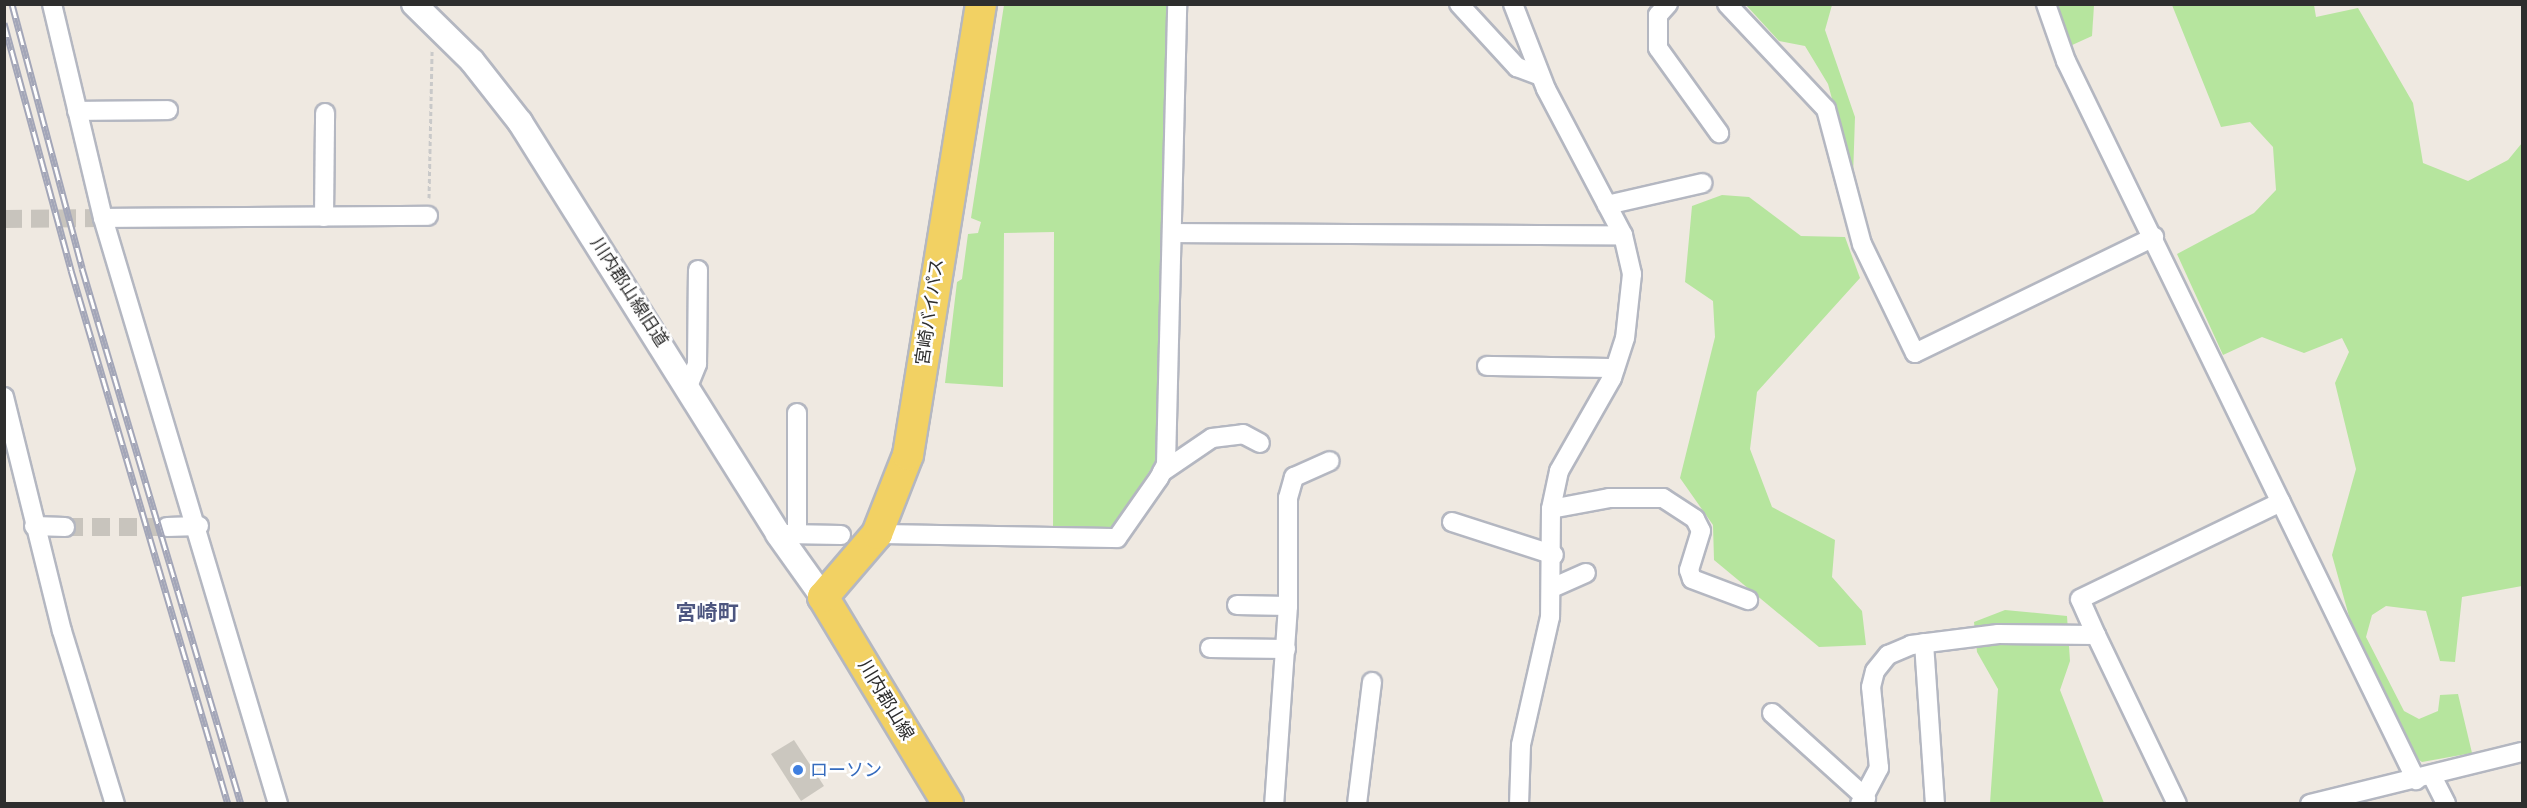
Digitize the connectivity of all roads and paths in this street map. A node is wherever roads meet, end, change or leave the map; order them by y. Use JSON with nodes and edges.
{"nodes":[{"id":1,"x":52,"y":4,"type":"edge"},
{"id":2,"x":981,"y":4,"type":"edge"},
{"id":3,"x":1177,"y":4,"type":"edge"},
{"id":4,"x":1459,"y":4,"type":"edge"},
{"id":5,"x":1513,"y":4,"type":"edge"},
{"id":6,"x":1668,"y":4,"type":"edge"},
{"id":7,"x":1727,"y":4,"type":"edge"},
{"id":8,"x":2046,"y":4,"type":"edge"},
{"id":9,"x":426,"y":9,"type":"edge"},
{"id":10,"x":1540,"y":76,"type":"junction"},
{"id":11,"x":168,"y":110,"type":"dead end"},
{"id":12,"x":77,"y":111,"type":"junction"},
{"id":13,"x":325,"y":113,"type":"dead end"},
{"id":14,"x":1719,"y":133,"type":"dead end"},
{"id":15,"x":1703,"y":183,"type":"dead end"},
{"id":16,"x":1607,"y":205,"type":"junction"},
{"id":17,"x":428,"y":216,"type":"joint"},
{"id":18,"x":324,"y":217,"type":"junction"},
{"id":19,"x":103,"y":218,"type":"junction"},
{"id":20,"x":1173,"y":233,"type":"junction"},
{"id":21,"x":1623,"y":235,"type":"junction"},
{"id":22,"x":2154,"y":237,"type":"junction"},
{"id":23,"x":698,"y":270,"type":"dead end"},
{"id":24,"x":1487,"y":366,"type":"dead end"},
{"id":25,"x":1616,"y":368,"type":"junction"},
{"id":26,"x":689,"y":384,"type":"junction"},
{"id":27,"x":4,"y":397,"type":"edge"},
{"id":28,"x":797,"y":413,"type":"dead end"},
{"id":29,"x":1260,"y":443,"type":"dead end"},
{"id":30,"x":1330,"y":461,"type":"dead end"},
{"id":31,"x":1162,"y":472,"type":"junction"},
{"id":32,"x":2281,"y":502,"type":"junction"},
{"id":33,"x":1551,"y":508,"type":"junction"},
{"id":34,"x":1452,"y":522,"type":"dead end"},
{"id":35,"x":34,"y":526,"type":"junction"},
{"id":36,"x":199,"y":526,"type":"junction"},
{"id":37,"x":64,"y":527,"type":"tunnel mouth"},
{"id":38,"x":167,"y":527,"type":"tunnel mouth"},
{"id":39,"x":788,"y":534,"type":"junction"},
{"id":40,"x":877,"y":534,"type":"junction"},
{"id":41,"x":841,"y":535,"type":"dead end"},
{"id":42,"x":1554,"y":555,"type":"junction"},
{"id":43,"x":1586,"y":573,"type":"dead end"},
{"id":44,"x":1552,"y":588,"type":"junction"},
{"id":45,"x":823,"y":597,"type":"junction"},
{"id":46,"x":1748,"y":600,"type":"dead end"},
{"id":47,"x":1237,"y":605,"type":"dead end"},
{"id":48,"x":1288,"y":606,"type":"junction"},
{"id":49,"x":2096,"y":635,"type":"junction"},
{"id":50,"x":1924,"y":643,"type":"junction"},
{"id":51,"x":1210,"y":648,"type":"dead end"},
{"id":52,"x":1286,"y":649,"type":"junction"},
{"id":53,"x":1372,"y":681,"type":"dead end"},
{"id":54,"x":1772,"y":713,"type":"dead end"},
{"id":55,"x":2523,"y":752,"type":"edge"},
{"id":56,"x":2424,"y":778,"type":"junction"},
{"id":57,"x":1863,"y":801,"type":"edge"},
{"id":58,"x":115,"y":804,"type":"edge"},
{"id":59,"x":278,"y":804,"type":"edge"},
{"id":60,"x":948,"y":804,"type":"edge"},
{"id":61,"x":1274,"y":804,"type":"edge"},
{"id":62,"x":1357,"y":804,"type":"edge"},
{"id":63,"x":1520,"y":804,"type":"edge"},
{"id":64,"x":1935,"y":804,"type":"edge"},
{"id":65,"x":2177,"y":804,"type":"edge"},
{"id":66,"x":2310,"y":804,"type":"edge"},
{"id":67,"x":2446,"y":804,"type":"edge"}],
"edges":[{"from":1,"to":12,"type":"street"},
{"from":2,"to":40,"type":"main road","name":"宮崎バイパス"},
{"from":3,"to":20,"type":"street"},
{"from":4,"to":10,"type":"street"},
{"from":5,"to":10,"type":"street"},
{"from":6,"to":14,"type":"street"},
{"from":7,"to":22,"type":"street"},
{"from":8,"to":22,"type":"street"},
{"from":9,"to":17,"type":"path"},
{"from":9,"to":26,"type":"street","name":"川内郡山線旧道"},
{"from":10,"to":16,"type":"street"},
{"from":11,"to":12,"type":"street"},
{"from":12,"to":19,"type":"street"},
{"from":13,"to":18,"type":"street"},
{"from":15,"to":16,"type":"street"},
{"from":16,"to":21,"type":"street"},
{"from":17,"to":18,"type":"street"},
{"from":18,"to":19,"type":"street"},
{"from":19,"to":36,"type":"street"},
{"from":20,"to":21,"type":"street"},
{"from":20,"to":31,"type":"street"},
{"from":21,"to":25,"type":"street"},
{"from":22,"to":32,"type":"street"},
{"from":23,"to":26,"type":"street"},
{"from":24,"to":25,"type":"street"},
{"from":25,"to":33,"type":"street"},
{"from":26,"to":39,"type":"street","name":"川内郡山線旧道"},
{"from":27,"to":35,"type":"street"},
{"from":28,"to":39,"type":"street"},
{"from":29,"to":31,"type":"street"},
{"from":30,"to":48,"type":"street"},
{"from":31,"to":40,"type":"street"},
{"from":32,"to":49,"type":"street"},
{"from":32,"to":56,"type":"street"},
{"from":33,"to":42,"type":"street"},
{"from":33,"to":46,"type":"street"},
{"from":34,"to":42,"type":"street"},
{"from":35,"to":37,"type":"street"},
{"from":35,"to":58,"type":"street"},
{"from":36,"to":38,"type":"street"},
{"from":36,"to":59,"type":"street"},
{"from":39,"to":41,"type":"street"},
{"from":39,"to":45,"type":"street","name":"川内郡山線旧道"},
{"from":40,"to":45,"type":"main road","name":"宮崎バイパス"},
{"from":42,"to":44,"type":"street"},
{"from":43,"to":44,"type":"street"},
{"from":44,"to":63,"type":"street"},
{"from":45,"to":60,"type":"main road","name":"川内郡山線"},
{"from":47,"to":48,"type":"street"},
{"from":48,"to":52,"type":"street"},
{"from":49,"to":50,"type":"street"},
{"from":49,"to":65,"type":"street"},
{"from":50,"to":57,"type":"street"},
{"from":50,"to":64,"type":"street"},
{"from":51,"to":52,"type":"street"},
{"from":52,"to":61,"type":"street"},
{"from":53,"to":62,"type":"street"},
{"from":54,"to":57,"type":"street"},
{"from":55,"to":56,"type":"street"},
{"from":56,"to":66,"type":"street"},
{"from":56,"to":67,"type":"street"}]}
